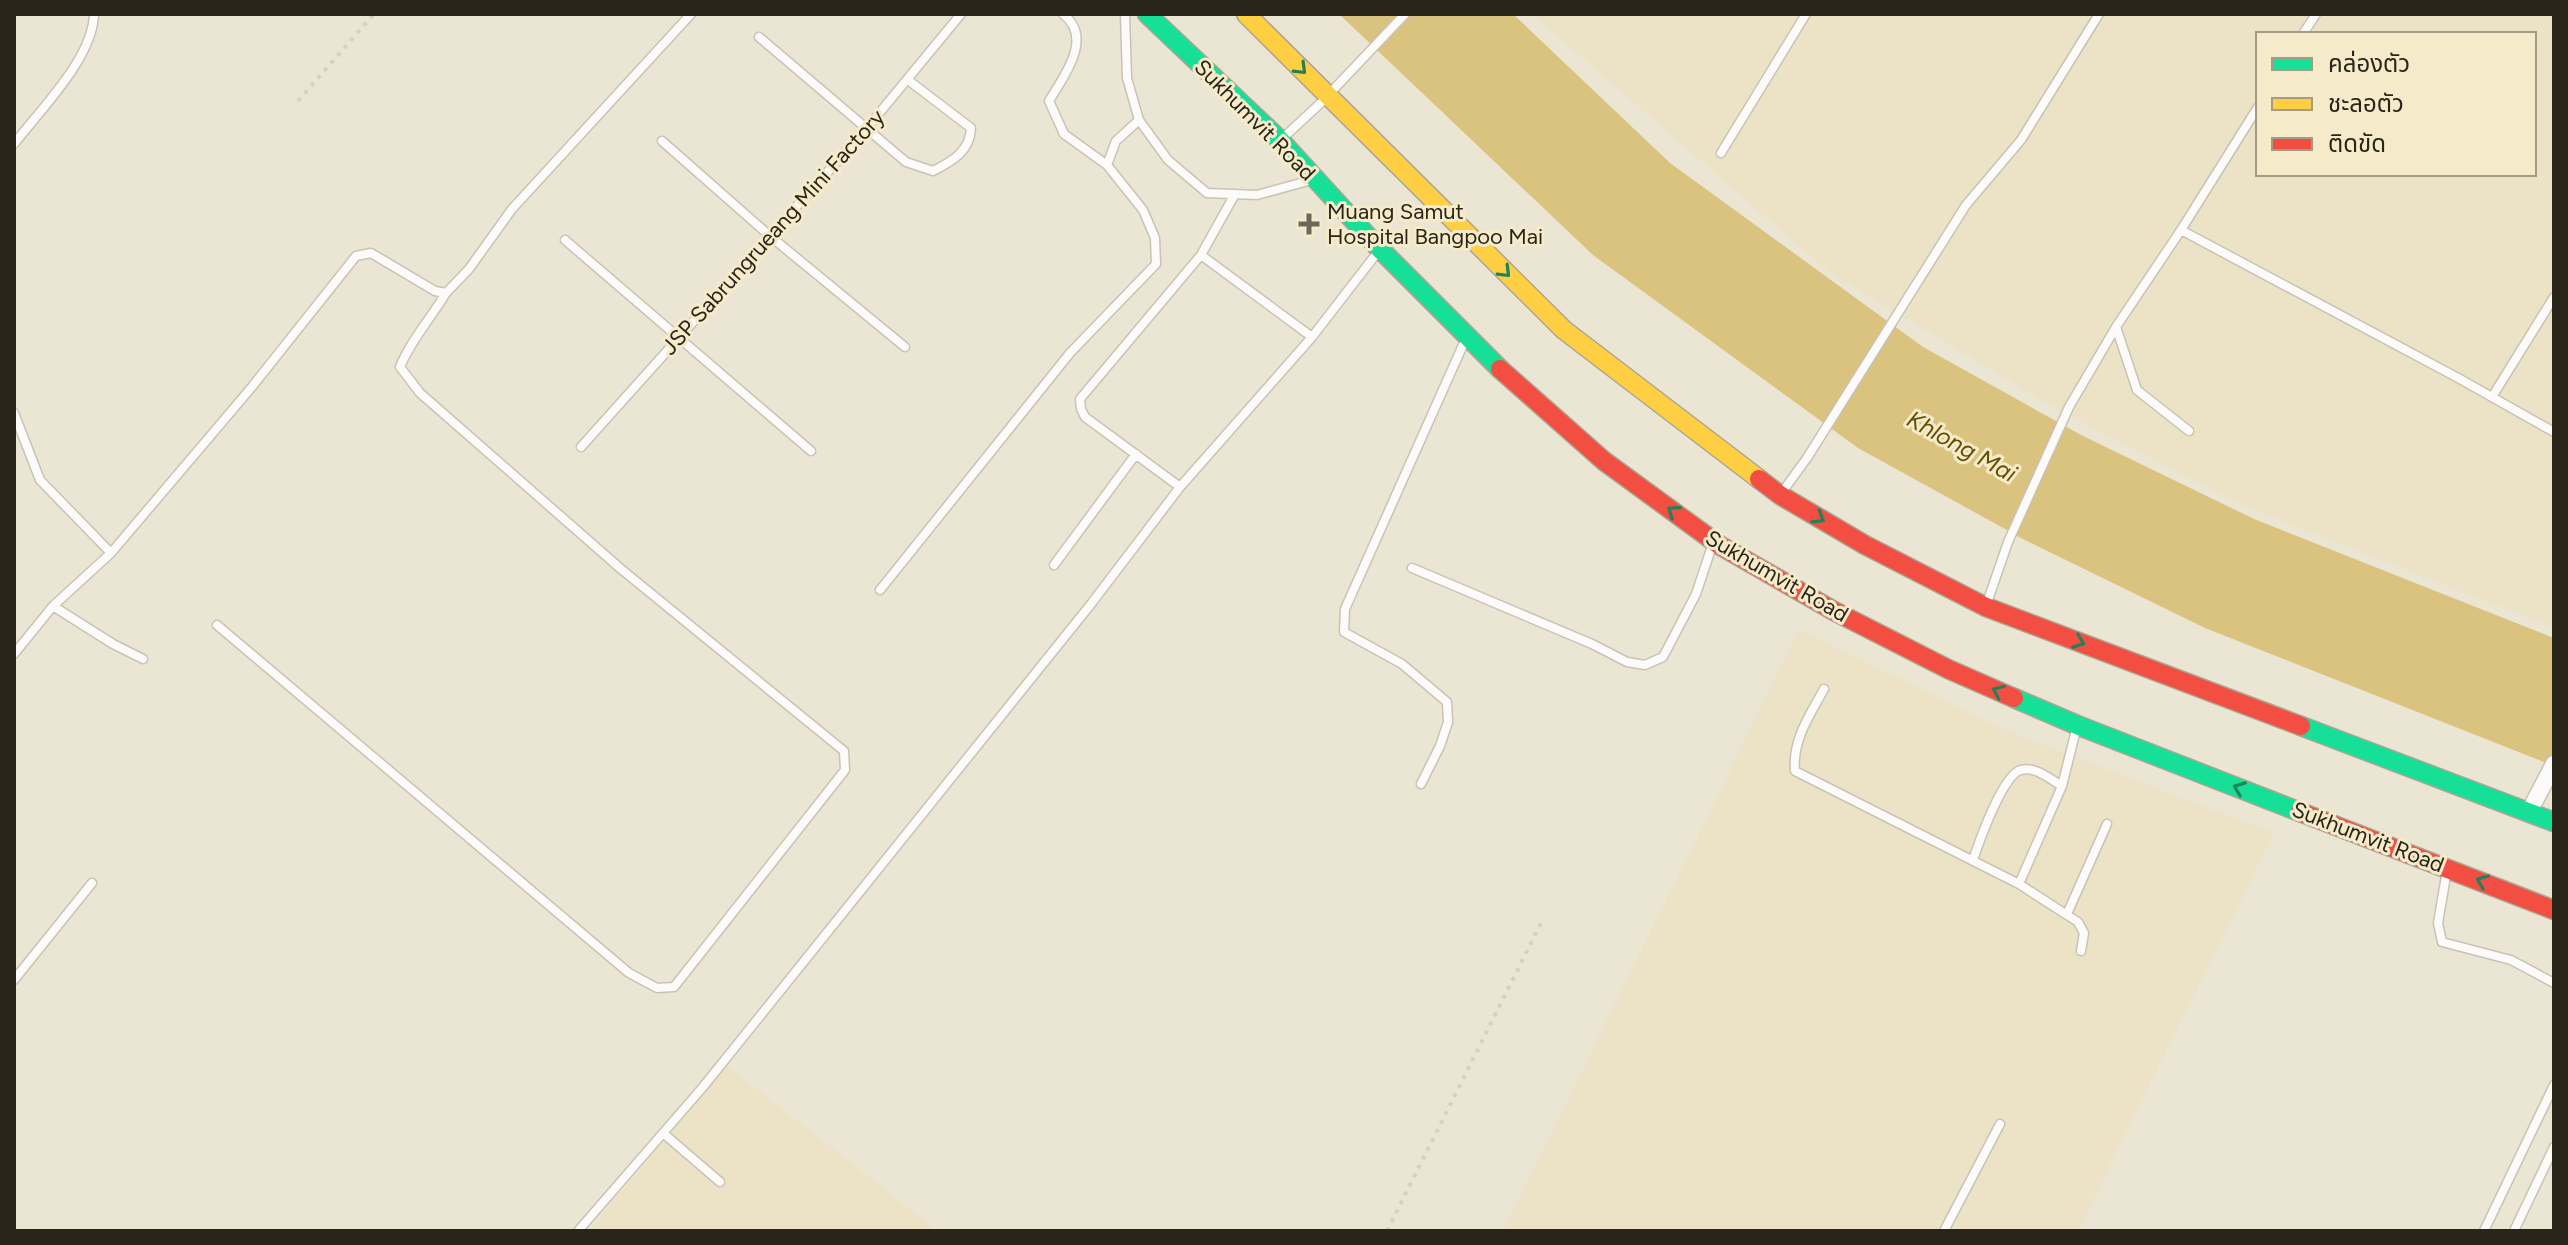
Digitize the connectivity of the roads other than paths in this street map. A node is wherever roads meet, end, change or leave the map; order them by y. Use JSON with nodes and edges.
{"nodes":[{"id":1,"x":94,"y":14,"type":"edge"},
{"id":2,"x":691,"y":14,"type":"edge"},
{"id":3,"x":961,"y":14,"type":"edge"},
{"id":4,"x":1063,"y":14,"type":"edge"},
{"id":5,"x":1125,"y":14,"type":"edge"},
{"id":6,"x":1147,"y":14,"type":"edge"},
{"id":7,"x":1246,"y":14,"type":"edge"},
{"id":8,"x":1405,"y":14,"type":"edge"},
{"id":9,"x":1806,"y":14,"type":"edge"},
{"id":10,"x":2099,"y":14,"type":"edge"},
{"id":11,"x":2316,"y":14,"type":"edge"},
{"id":12,"x":2304,"y":32,"type":"edge"},
{"id":13,"x":759,"y":37,"type":"dead end"},
{"id":14,"x":908,"y":80,"type":"junction"},
{"id":15,"x":1328,"y":96,"type":"junction"},
{"id":16,"x":2256,"y":110,"type":"edge"},
{"id":17,"x":1139,"y":120,"type":"junction"},
{"id":18,"x":867,"y":128,"type":"junction"},
{"id":19,"x":1280,"y":140,"type":"junction"},
{"id":20,"x":662,"y":141,"type":"dead end"},
{"id":21,"x":14,"y":144,"type":"edge"},
{"id":22,"x":1721,"y":153,"type":"dead end"},
{"id":23,"x":1107,"y":165,"type":"junction"},
{"id":24,"x":1315,"y":179,"type":"junction"},
{"id":25,"x":1235,"y":194,"type":"junction"},
{"id":26,"x":2181,"y":230,"type":"junction"},
{"id":27,"x":770,"y":236,"type":"junction"},
{"id":28,"x":565,"y":240,"type":"dead end"},
{"id":29,"x":1380,"y":249,"type":"junction"},
{"id":30,"x":1201,"y":255,"type":"junction"},
{"id":31,"x":446,"y":293,"type":"junction"},
{"id":32,"x":2554,"y":297,"type":"edge"},
{"id":33,"x":2116,"y":327,"type":"junction"},
{"id":34,"x":1312,"y":337,"type":"junction"},
{"id":35,"x":1467,"y":337,"type":"junction"},
{"id":36,"x":678,"y":338,"type":"junction"},
{"id":37,"x":905,"y":347,"type":"dead end"},
{"id":38,"x":2492,"y":397,"type":"junction"},
{"id":39,"x":14,"y":413,"type":"edge"},
{"id":40,"x":2189,"y":431,"type":"dead end"},
{"id":41,"x":2554,"y":432,"type":"edge"},
{"id":42,"x":581,"y":447,"type":"dead end"},
{"id":43,"x":811,"y":451,"type":"dead end"},
{"id":44,"x":1136,"y":454,"type":"junction"},
{"id":45,"x":1180,"y":487,"type":"junction"},
{"id":46,"x":1780,"y":495,"type":"junction"},
{"id":47,"x":1714,"y":541,"type":"junction"},
{"id":48,"x":111,"y":553,"type":"junction"},
{"id":49,"x":1054,"y":565,"type":"dead end"},
{"id":50,"x":1412,"y":568,"type":"dead end"},
{"id":51,"x":880,"y":590,"type":"dead end"},
{"id":52,"x":53,"y":606,"type":"junction"},
{"id":53,"x":1986,"y":607,"type":"junction"},
{"id":54,"x":217,"y":625,"type":"dead end"},
{"id":55,"x":14,"y":654,"type":"edge"},
{"id":56,"x":143,"y":659,"type":"dead end"},
{"id":57,"x":1824,"y":689,"type":"dead end"},
{"id":58,"x":2077,"y":725,"type":"junction"},
{"id":59,"x":2554,"y":764,"type":"edge"},
{"id":60,"x":1421,"y":784,"type":"dead end"},
{"id":61,"x":2062,"y":786,"type":"junction"},
{"id":62,"x":2529,"y":812,"type":"junction"},
{"id":63,"x":2554,"y":822,"type":"edge"},
{"id":64,"x":2107,"y":824,"type":"dead end"},
{"id":65,"x":1973,"y":860,"type":"junction"},
{"id":66,"x":2447,"y":867,"type":"junction"},
{"id":67,"x":92,"y":883,"type":"dead end"},
{"id":68,"x":2019,"y":884,"type":"junction"},
{"id":69,"x":2554,"y":910,"type":"edge"},
{"id":70,"x":2067,"y":914,"type":"junction"},
{"id":71,"x":2081,"y":951,"type":"dead end"},
{"id":72,"x":14,"y":980,"type":"edge"},
{"id":73,"x":2554,"y":983,"type":"edge"},
{"id":74,"x":2554,"y":1085,"type":"edge"},
{"id":75,"x":2000,"y":1124,"type":"dead end"},
{"id":76,"x":663,"y":1133,"type":"junction"},
{"id":77,"x":2554,"y":1147,"type":"edge"},
{"id":78,"x":720,"y":1182,"type":"dead end"},
{"id":79,"x":578,"y":1231,"type":"edge"},
{"id":80,"x":1944,"y":1231,"type":"edge"},
{"id":81,"x":2484,"y":1231,"type":"edge"},
{"id":82,"x":2514,"y":1231,"type":"edge"}],
"edges":[{"from":1,"to":21,"type":"lane"},
{"from":2,"to":31,"type":"lane"},
{"from":3,"to":14,"type":"lane","name":"JSP Sabrungrueang Mini Factory"},
{"from":4,"to":23,"type":"lane"},
{"from":5,"to":17,"type":"lane"},
{"from":6,"to":19,"type":"highway","name":"Sukhumvit Road"},
{"from":7,"to":15,"type":"highway","one_way":true},
{"from":8,"to":15,"type":"lane"},
{"from":9,"to":22,"type":"lane"},
{"from":10,"to":46,"type":"lane"},
{"from":11,"to":12,"type":"lane"},
{"from":13,"to":18,"type":"lane"},
{"from":14,"to":18,"type":"lane","name":"JSP Sabrungrueang Mini Factory"},
{"from":14,"to":18,"type":"lane"},
{"from":15,"to":19,"type":"lane"},
{"from":15,"to":46,"type":"highway","one_way":true},
{"from":16,"to":26,"type":"lane"},
{"from":17,"to":23,"type":"lane"},
{"from":17,"to":25,"type":"lane"},
{"from":18,"to":27,"type":"lane","name":"JSP Sabrungrueang Mini Factory"},
{"from":19,"to":24,"type":"highway","name":"Sukhumvit Road"},
{"from":20,"to":27,"type":"lane"},
{"from":23,"to":51,"type":"lane"},
{"from":24,"to":25,"type":"lane"},
{"from":24,"to":29,"type":"highway","name":"Sukhumvit Road"},
{"from":25,"to":30,"type":"lane"},
{"from":26,"to":33,"type":"lane"},
{"from":26,"to":38,"type":"lane"},
{"from":27,"to":36,"type":"lane","name":"JSP Sabrungrueang Mini Factory"},
{"from":27,"to":37,"type":"lane"},
{"from":28,"to":36,"type":"lane"},
{"from":29,"to":34,"type":"lane"},
{"from":29,"to":35,"type":"highway","name":"Sukhumvit Road"},
{"from":30,"to":34,"type":"lane"},
{"from":30,"to":44,"type":"lane"},
{"from":31,"to":48,"type":"lane"},
{"from":31,"to":54,"type":"lane"},
{"from":32,"to":38,"type":"lane"},
{"from":33,"to":40,"type":"lane"},
{"from":33,"to":53,"type":"lane"},
{"from":34,"to":45,"type":"lane"},
{"from":47,"to":35,"type":"highway","name":"Sukhumvit Road","one_way":true},
{"from":35,"to":60,"type":"lane"},
{"from":36,"to":42,"type":"lane","name":"JSP Sabrungrueang Mini Factory"},
{"from":36,"to":43,"type":"lane"},
{"from":38,"to":41,"type":"lane"},
{"from":39,"to":48,"type":"lane"},
{"from":44,"to":45,"type":"lane"},
{"from":44,"to":49,"type":"lane"},
{"from":45,"to":76,"type":"lane"},
{"from":46,"to":53,"type":"highway","one_way":true},
{"from":47,"to":50,"type":"lane"},
{"from":58,"to":47,"type":"highway","name":"Sukhumvit Road","one_way":true},
{"from":48,"to":52,"type":"lane"},
{"from":52,"to":55,"type":"lane"},
{"from":52,"to":56,"type":"lane"},
{"from":53,"to":62,"type":"highway","one_way":true},
{"from":57,"to":65,"type":"lane"},
{"from":58,"to":61,"type":"lane"},
{"from":66,"to":58,"type":"highway","name":"Sukhumvit Road","one_way":true},
{"from":59,"to":62,"type":"street"},
{"from":61,"to":65,"type":"lane"},
{"from":61,"to":68,"type":"lane"},
{"from":62,"to":63,"type":"highway"},
{"from":64,"to":70,"type":"lane"},
{"from":65,"to":68,"type":"lane"},
{"from":69,"to":66,"type":"highway","name":"Sukhumvit Road","one_way":true},
{"from":66,"to":73,"type":"lane"},
{"from":67,"to":72,"type":"lane"},
{"from":68,"to":70,"type":"lane"},
{"from":70,"to":71,"type":"lane"},
{"from":74,"to":81,"type":"lane"},
{"from":75,"to":80,"type":"lane"},
{"from":76,"to":78,"type":"lane"},
{"from":76,"to":79,"type":"lane"},
{"from":77,"to":82,"type":"lane"}]}
